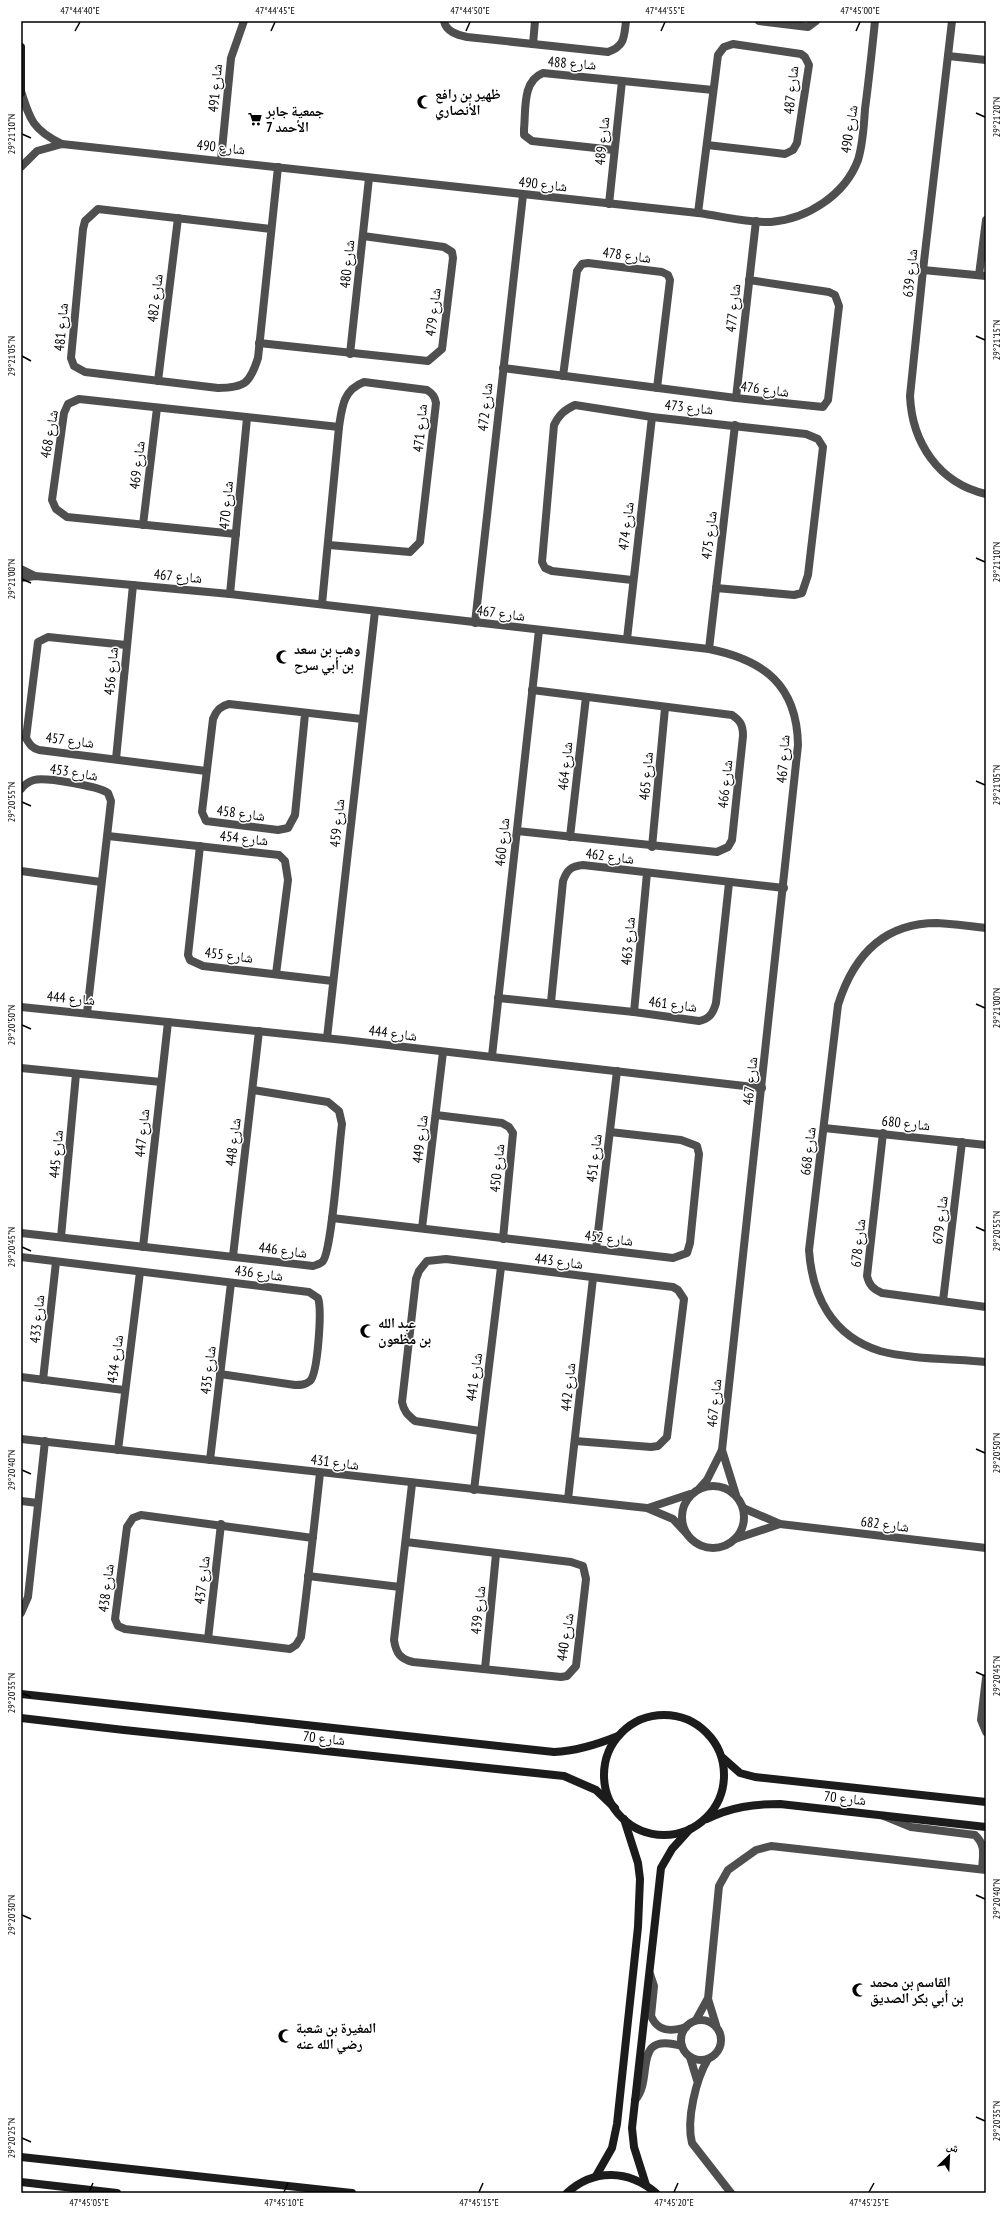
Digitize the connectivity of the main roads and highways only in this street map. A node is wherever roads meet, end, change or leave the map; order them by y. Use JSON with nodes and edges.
{"nodes":[{"id":1,"x":21,"y":47,"type":"edge"},
{"id":2,"x":21,"y":92,"type":"edge"},
{"id":3,"x":21,"y":1694,"type":"edge"},
{"id":4,"x":21,"y":1718,"type":"edge"},
{"id":5,"x":618,"y":1736,"type":"junction"},
{"id":6,"x":721,"y":1756,"type":"junction"},
{"id":7,"x":986,"y":1802,"type":"edge"},
{"id":8,"x":615,"y":1808,"type":"junction"},
{"id":9,"x":624,"y":1819,"type":"junction"},
{"id":10,"x":703,"y":1821,"type":"junction"},
{"id":11,"x":986,"y":1827,"type":"edge"},
{"id":12,"x":690,"y":1829,"type":"junction"},
{"id":13,"x":21,"y":2157,"type":"edge"},
{"id":14,"x":596,"y":2176,"type":"junction"},
{"id":15,"x":21,"y":2182,"type":"edge"},
{"id":16,"x":646,"y":2185,"type":"junction"},
{"id":17,"x":94,"y":2191,"type":"edge"},
{"id":18,"x":117,"y":2193,"type":"edge"},
{"id":19,"x":352,"y":2193,"type":"edge"},
{"id":20,"x":567,"y":2193,"type":"edge"},
{"id":21,"x":656,"y":2193,"type":"edge"}],
"edges":[{"from":1,"to":2,"type":"main road"},
{"from":3,"to":5,"type":"main road","name":"شارع 70"},
{"from":4,"to":8,"type":"main road","name":"شارع 70"},
{"from":5,"to":6,"type":"main road"},
{"from":5,"to":8,"type":"main road"},
{"from":6,"to":7,"type":"main road","name":"شارع 70"},
{"from":6,"to":10,"type":"main road"},
{"from":8,"to":9,"type":"main road"},
{"from":9,"to":12,"type":"main road"},
{"from":9,"to":14,"type":"main road"},
{"from":10,"to":11,"type":"main road","name":"شارع 70"},
{"from":10,"to":12,"type":"main road"},
{"from":12,"to":16,"type":"main road"},
{"from":13,"to":19,"type":"main road"},
{"from":14,"to":16,"type":"main road"},
{"from":14,"to":20,"type":"main road"},
{"from":15,"to":17,"type":"main road"},
{"from":16,"to":21,"type":"main road"},
{"from":17,"to":18,"type":"main road"}]}
